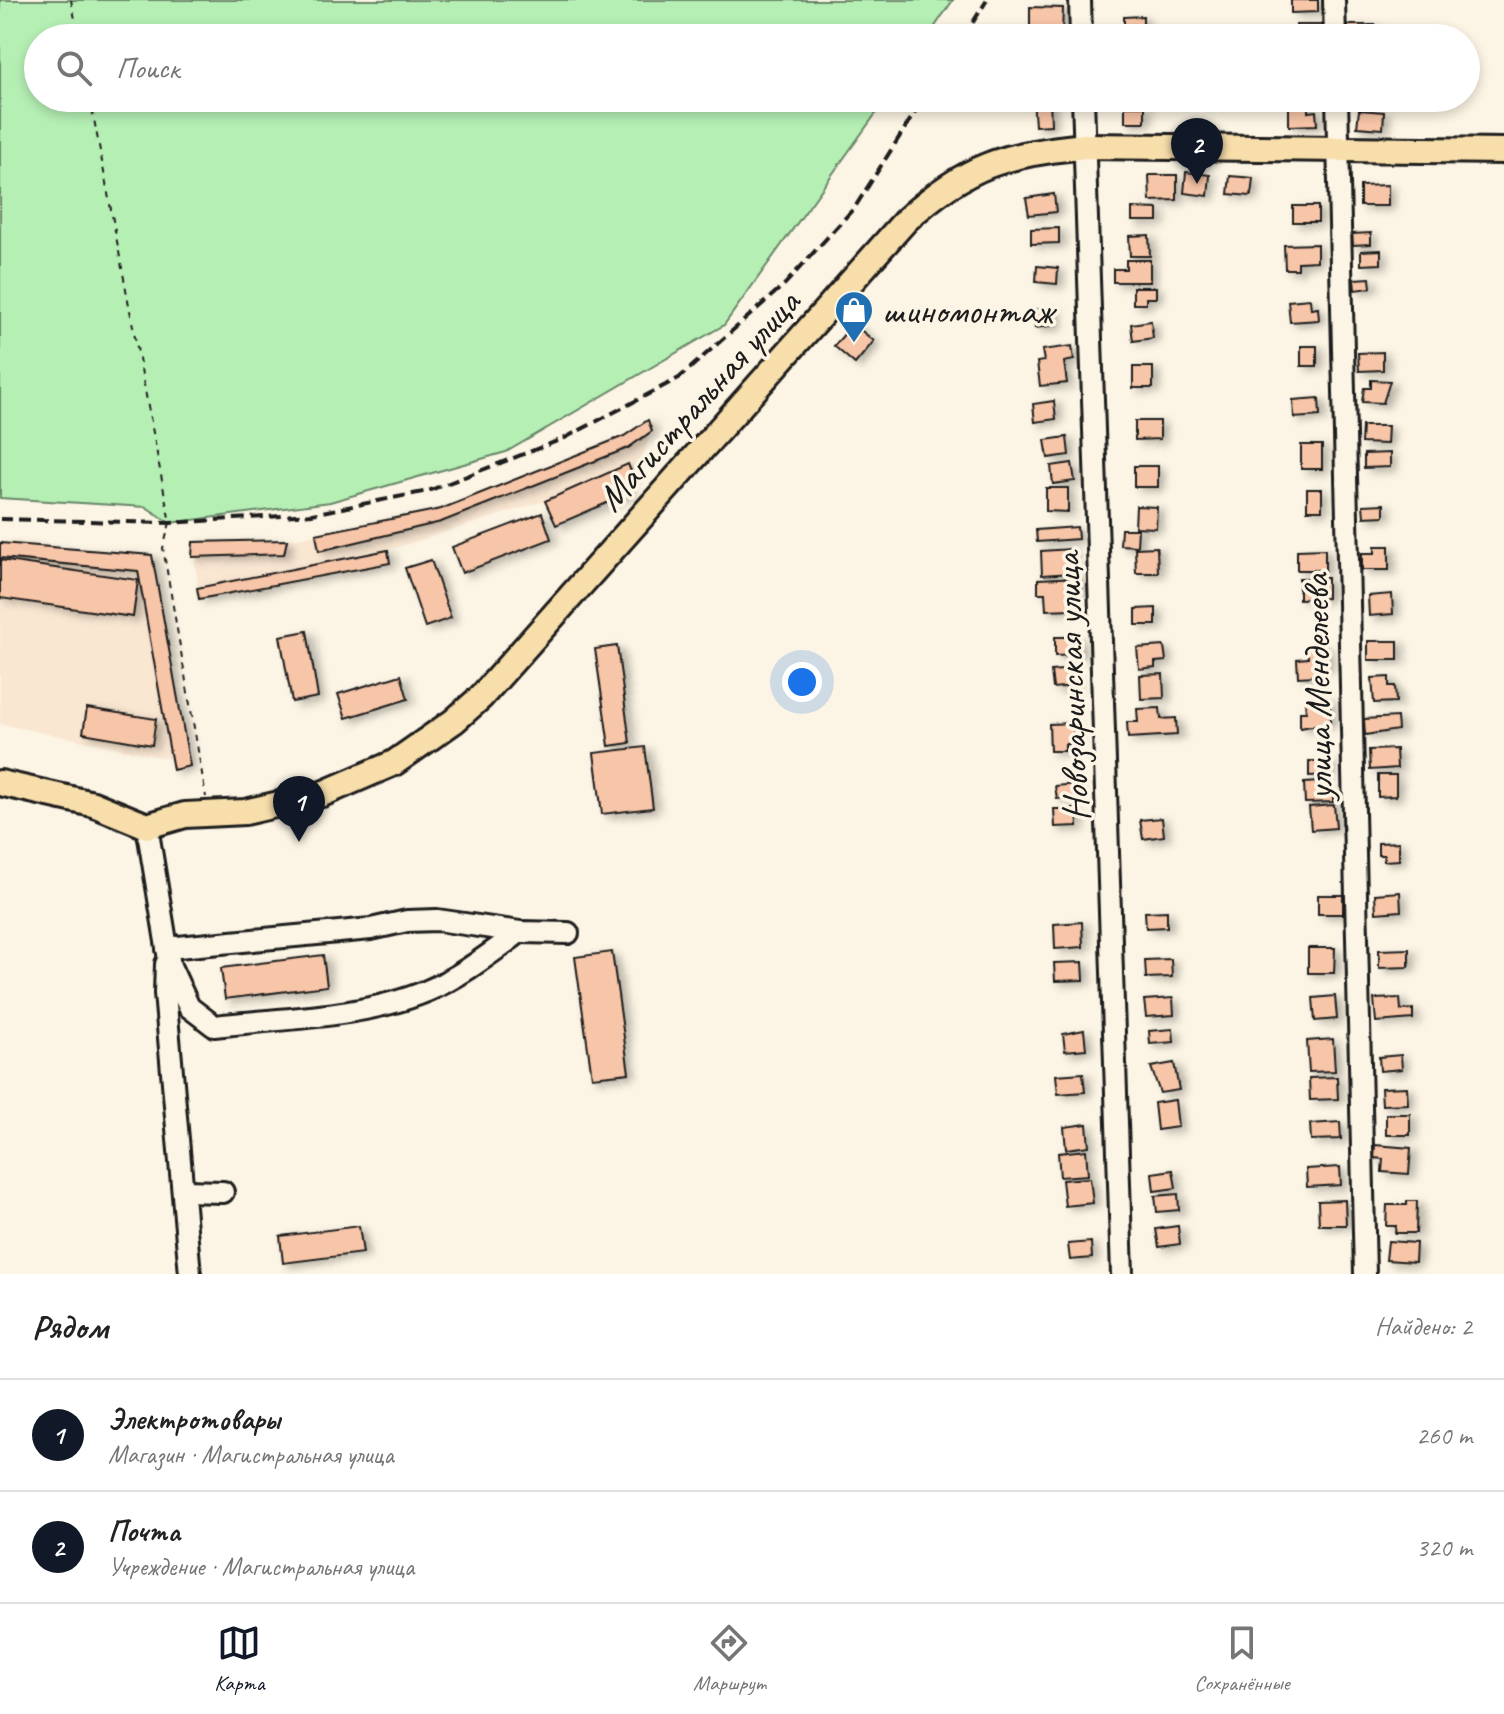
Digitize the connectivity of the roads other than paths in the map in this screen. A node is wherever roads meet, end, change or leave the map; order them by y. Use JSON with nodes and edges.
{"nodes":[{"id":1,"x":1080,"y":0,"type":"edge"},
{"id":2,"x":1334,"y":0,"type":"edge"},
{"id":3,"x":1081,"y":24,"type":"edge"},
{"id":4,"x":1335,"y":24,"type":"edge"},
{"id":5,"x":1084,"y":112,"type":"edge"},
{"id":6,"x":1337,"y":112,"type":"edge"},
{"id":7,"x":1085,"y":146,"type":"junction"},
{"id":8,"x":1338,"y":146,"type":"junction"},
{"id":9,"x":1502,"y":151,"type":"edge"},
{"id":10,"x":0,"y":783,"type":"edge"},
{"id":11,"x":147,"y":826,"type":"junction"},
{"id":12,"x":520,"y":932,"type":"junction"},
{"id":13,"x":568,"y":933,"type":"dead end"},
{"id":14,"x":167,"y":948,"type":"junction"},
{"id":15,"x":184,"y":1191,"type":"junction"},
{"id":16,"x":223,"y":1192,"type":"dead end"},
{"id":17,"x":190,"y":1274,"type":"edge"},
{"id":18,"x":1122,"y":1274,"type":"edge"},
{"id":19,"x":1365,"y":1274,"type":"edge"}],
"edges":[{"from":1,"to":3,"type":"street"},
{"from":2,"to":4,"type":"street"},
{"from":5,"to":7,"type":"street","name":"Новозаринская улица"},
{"from":6,"to":8,"type":"street","name":"улица Менделеева"},
{"from":7,"to":8,"type":"main road","name":"Магистральная улица"},
{"from":7,"to":11,"type":"main road","name":"Магистральная улица"},
{"from":7,"to":18,"type":"street","name":"Новозаринская улица"},
{"from":8,"to":9,"type":"main road","name":"Магистральная улица"},
{"from":8,"to":19,"type":"street","name":"улица Менделеева"},
{"from":10,"to":11,"type":"main road"},
{"from":11,"to":14,"type":"street"},
{"from":12,"to":13,"type":"street"},
{"from":12,"to":14,"type":"street"},
{"from":12,"to":14,"type":"street"},
{"from":14,"to":15,"type":"street"},
{"from":15,"to":16,"type":"street"},
{"from":15,"to":17,"type":"street"}]}
